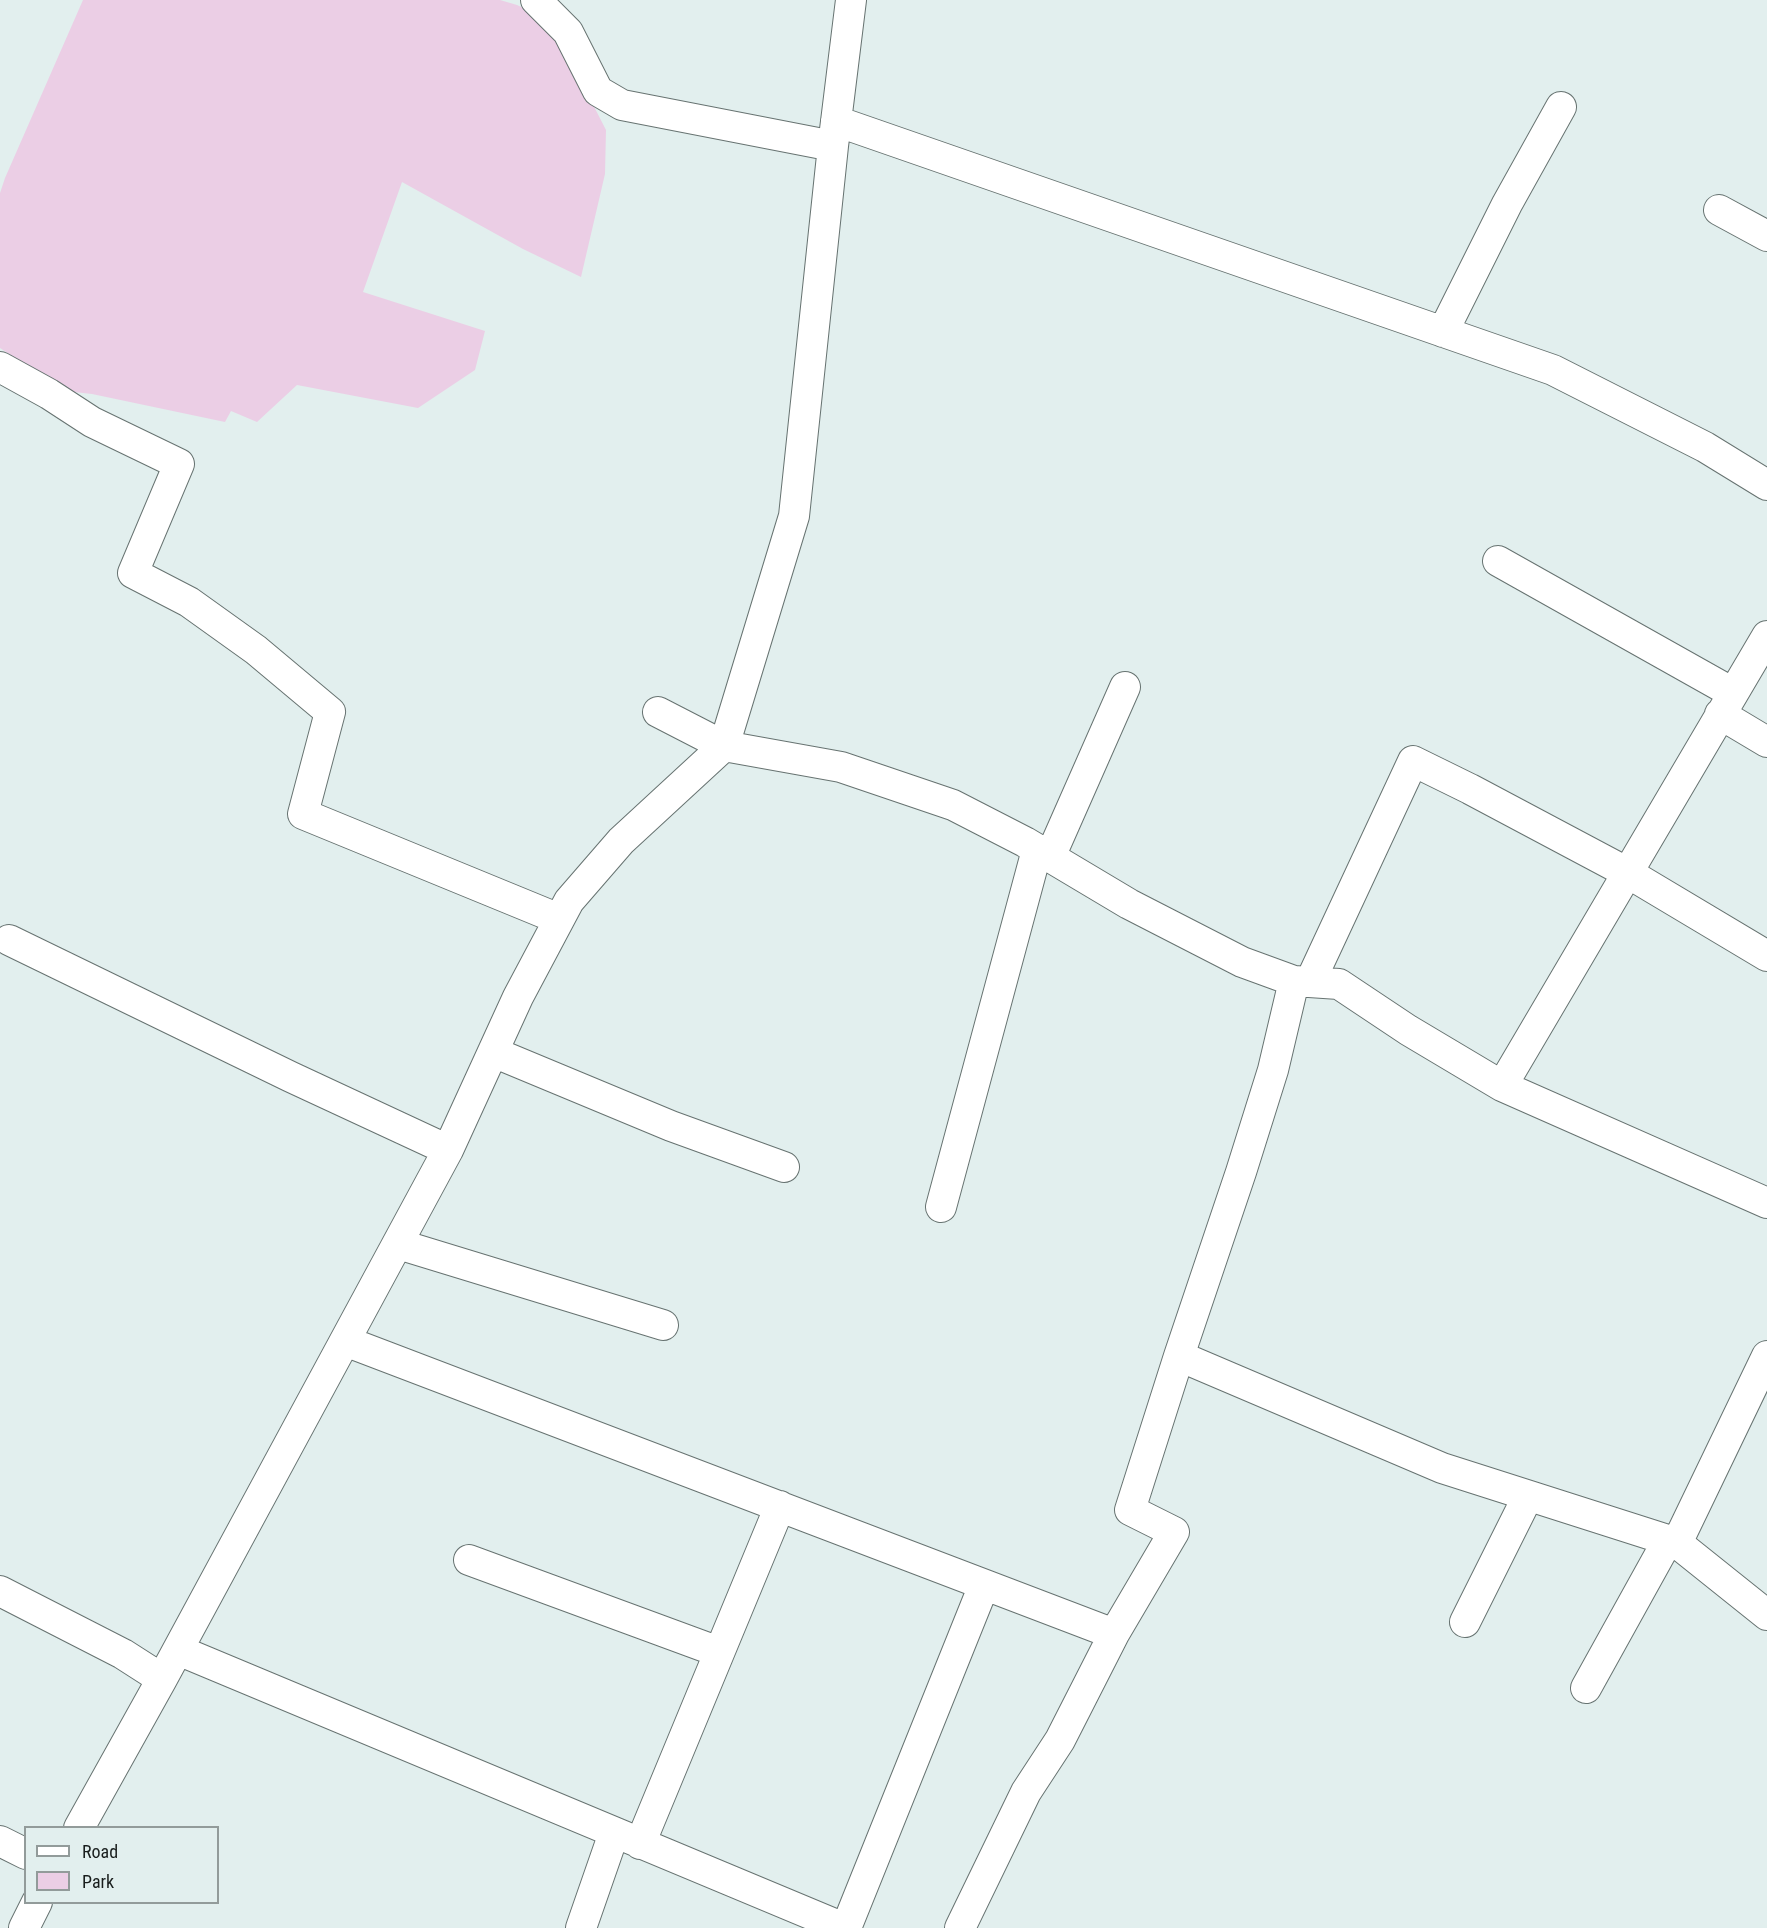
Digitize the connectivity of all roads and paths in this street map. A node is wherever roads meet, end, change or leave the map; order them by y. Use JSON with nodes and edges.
{"nodes":[{"id":1,"x":536,"y":0,"type":"edge"},
{"id":2,"x":851,"y":0,"type":"edge"},
{"id":3,"x":1561,"y":106,"type":"dead end"},
{"id":4,"x":835,"y":134,"type":"junction"},
{"id":5,"x":1719,"y":210,"type":"dead end"},
{"id":6,"x":1767,"y":236,"type":"edge"},
{"id":7,"x":1443,"y":332,"type":"junction"},
{"id":8,"x":0,"y":367,"type":"edge"},
{"id":9,"x":1767,"y":485,"type":"edge"},
{"id":10,"x":1498,"y":561,"type":"dead end"},
{"id":11,"x":1767,"y":636,"type":"edge"},
{"id":12,"x":1125,"y":687,"type":"dead end"},
{"id":13,"x":1726,"y":704,"type":"junction"},
{"id":14,"x":658,"y":712,"type":"dead end"},
{"id":15,"x":1767,"y":742,"type":"edge"},
{"id":16,"x":724,"y":746,"type":"junction"},
{"id":17,"x":1043,"y":854,"type":"junction"},
{"id":18,"x":1628,"y":873,"type":"junction"},
{"id":19,"x":559,"y":919,"type":"junction"},
{"id":20,"x":9,"y":940,"type":"dead end"},
{"id":21,"x":1767,"y":956,"type":"edge"},
{"id":22,"x":1302,"y":982,"type":"junction"},
{"id":23,"x":493,"y":1052,"type":"junction"},
{"id":24,"x":1502,"y":1086,"type":"junction"},
{"id":25,"x":448,"y":1150,"type":"junction"},
{"id":26,"x":784,"y":1167,"type":"dead end"},
{"id":27,"x":1767,"y":1203,"type":"edge"},
{"id":28,"x":941,"y":1207,"type":"dead end"},
{"id":29,"x":398,"y":1244,"type":"junction"},
{"id":30,"x":663,"y":1325,"type":"dead end"},
{"id":31,"x":345,"y":1341,"type":"junction"},
{"id":32,"x":1179,"y":1356,"type":"junction"},
{"id":33,"x":1767,"y":1356,"type":"edge"},
{"id":34,"x":1528,"y":1496,"type":"junction"},
{"id":35,"x":780,"y":1506,"type":"junction"},
{"id":36,"x":1673,"y":1542,"type":"junction"},
{"id":37,"x":469,"y":1560,"type":"dead end"},
{"id":38,"x":984,"y":1585,"type":"junction"},
{"id":39,"x":0,"y":1591,"type":"edge"},
{"id":40,"x":1767,"y":1614,"type":"edge"},
{"id":41,"x":1465,"y":1622,"type":"dead end"},
{"id":42,"x":1114,"y":1634,"type":"junction"},
{"id":43,"x":178,"y":1650,"type":"junction"},
{"id":44,"x":719,"y":1652,"type":"junction"},
{"id":45,"x":162,"y":1679,"type":"junction"},
{"id":46,"x":1586,"y":1688,"type":"dead end"},
{"id":47,"x":80,"y":1826,"type":"edge"},
{"id":48,"x":627,"y":1838,"type":"junction"},
{"id":49,"x":0,"y":1841,"type":"edge"},
{"id":50,"x":24,"y":1853,"type":"edge"},
{"id":51,"x":37,"y":1904,"type":"edge"},
{"id":52,"x":24,"y":1928,"type":"edge"},
{"id":53,"x":581,"y":1928,"type":"edge"},
{"id":54,"x":845,"y":1928,"type":"edge"},
{"id":55,"x":960,"y":1928,"type":"edge"}],
"edges":[{"from":1,"to":4,"type":"street"},
{"from":2,"to":4,"type":"street"},
{"from":3,"to":7,"type":"street"},
{"from":4,"to":7,"type":"street"},
{"from":4,"to":16,"type":"street"},
{"from":5,"to":6,"type":"street"},
{"from":7,"to":9,"type":"street"},
{"from":8,"to":19,"type":"street"},
{"from":10,"to":13,"type":"street"},
{"from":11,"to":13,"type":"street"},
{"from":12,"to":17,"type":"street"},
{"from":13,"to":15,"type":"street"},
{"from":13,"to":18,"type":"street"},
{"from":14,"to":16,"type":"street"},
{"from":16,"to":17,"type":"street"},
{"from":16,"to":19,"type":"street"},
{"from":17,"to":22,"type":"street"},
{"from":17,"to":28,"type":"street"},
{"from":18,"to":21,"type":"street"},
{"from":18,"to":22,"type":"street"},
{"from":18,"to":24,"type":"street"},
{"from":19,"to":23,"type":"street"},
{"from":20,"to":25,"type":"street"},
{"from":22,"to":24,"type":"street"},
{"from":22,"to":32,"type":"street"},
{"from":23,"to":25,"type":"street"},
{"from":23,"to":26,"type":"street"},
{"from":24,"to":27,"type":"street"},
{"from":25,"to":29,"type":"street"},
{"from":29,"to":30,"type":"street"},
{"from":29,"to":31,"type":"street"},
{"from":31,"to":35,"type":"street"},
{"from":31,"to":43,"type":"street"},
{"from":32,"to":34,"type":"street"},
{"from":32,"to":42,"type":"street"},
{"from":33,"to":36,"type":"street"},
{"from":34,"to":36,"type":"street"},
{"from":34,"to":41,"type":"street"},
{"from":35,"to":38,"type":"street"},
{"from":35,"to":44,"type":"street"},
{"from":36,"to":40,"type":"street"},
{"from":36,"to":46,"type":"street"},
{"from":37,"to":44,"type":"street"},
{"from":38,"to":42,"type":"street"},
{"from":38,"to":54,"type":"street"},
{"from":39,"to":45,"type":"street"},
{"from":42,"to":55,"type":"street"},
{"from":43,"to":45,"type":"street"},
{"from":43,"to":48,"type":"street"},
{"from":44,"to":48,"type":"street"},
{"from":45,"to":47,"type":"street"},
{"from":48,"to":53,"type":"street"},
{"from":48,"to":54,"type":"street"},
{"from":49,"to":50,"type":"street"},
{"from":51,"to":52,"type":"street"}]}
